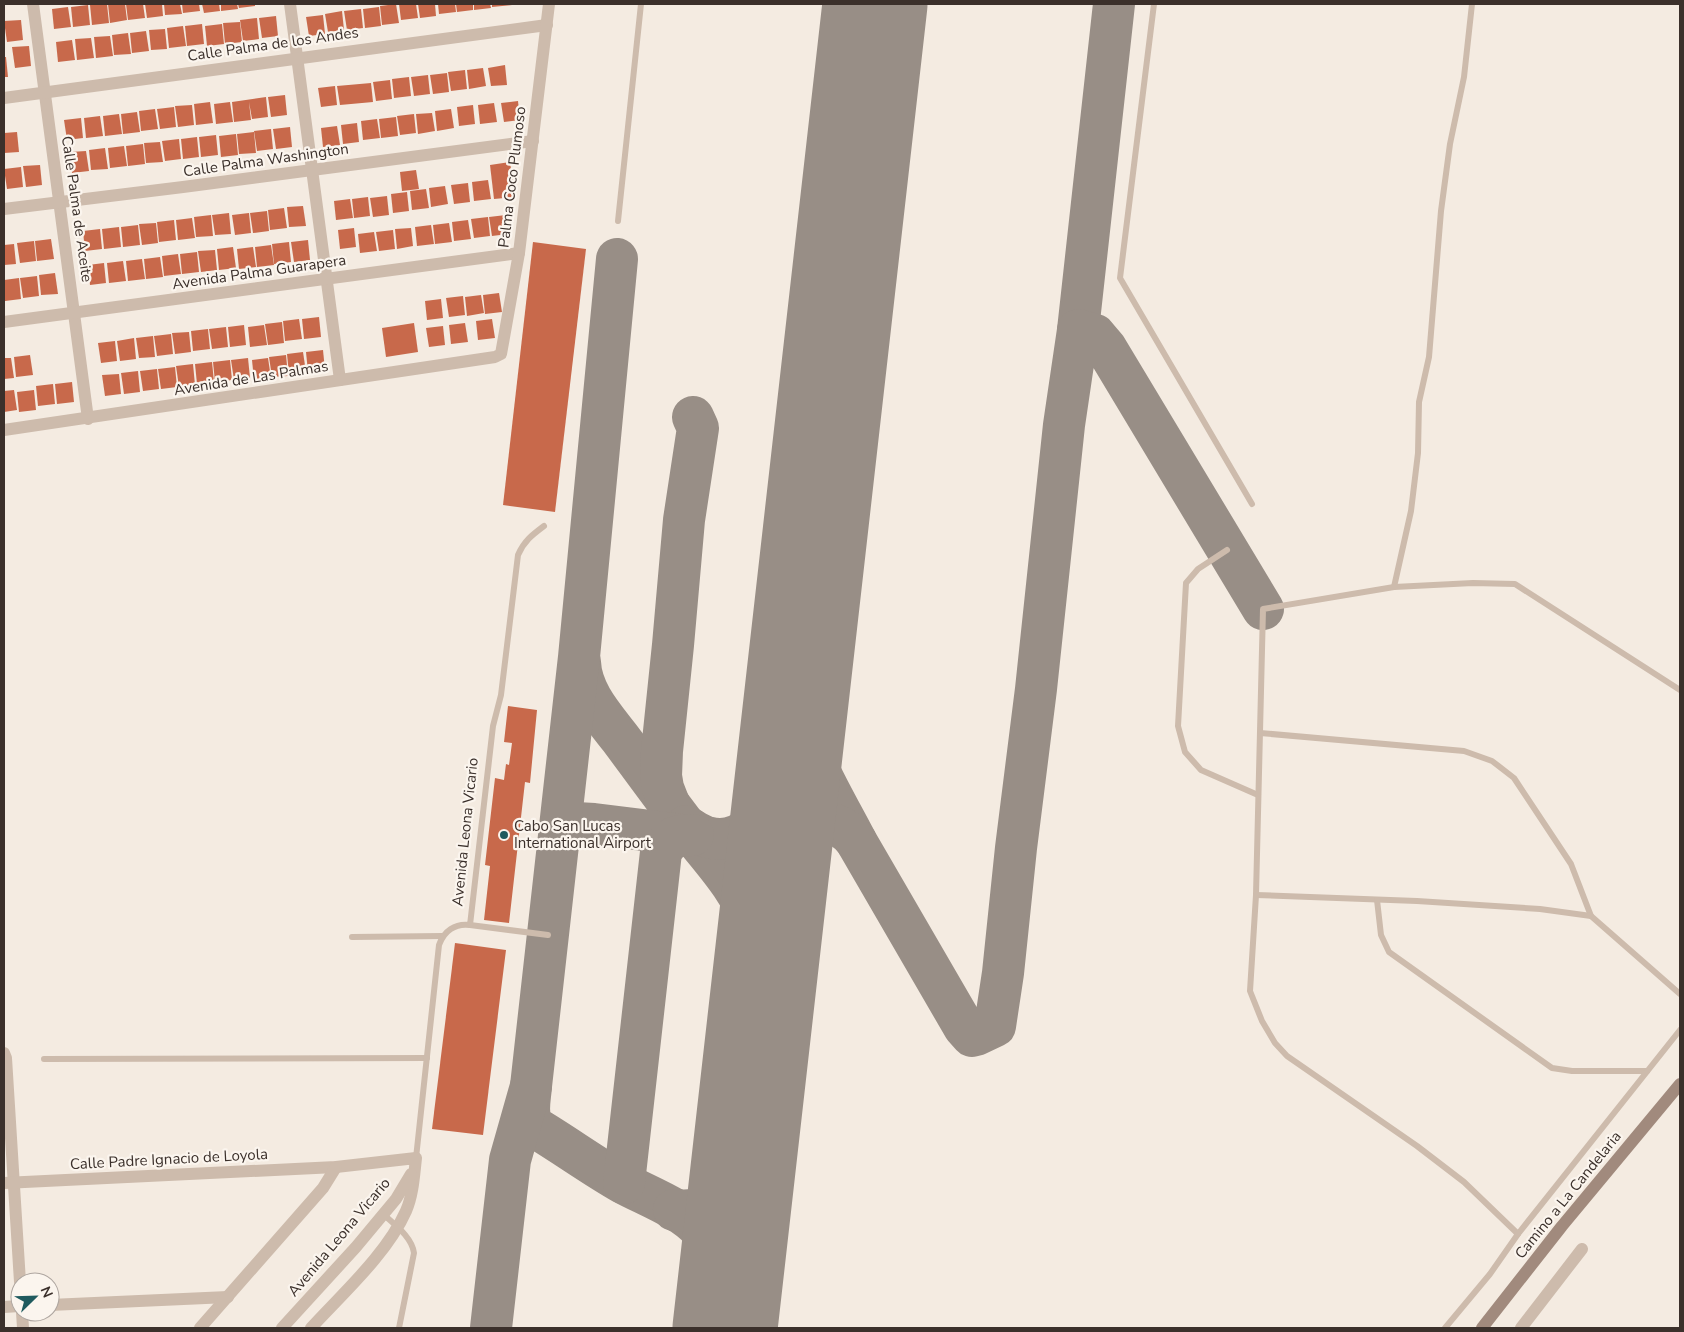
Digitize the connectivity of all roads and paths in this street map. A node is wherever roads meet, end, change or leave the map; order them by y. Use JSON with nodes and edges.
{"nodes":[{"id":1,"x":33,"y":4,"type":"edge"},
{"id":2,"x":290,"y":4,"type":"edge"},
{"id":3,"x":549,"y":4,"type":"edge"},
{"id":4,"x":641,"y":4,"type":"edge"},
{"id":5,"x":1154,"y":4,"type":"edge"},
{"id":6,"x":1472,"y":4,"type":"edge"},
{"id":7,"x":547,"y":25,"type":"junction"},
{"id":8,"x":297,"y":58,"type":"junction"},
{"id":9,"x":45,"y":92,"type":"junction"},
{"id":10,"x":4,"y":98,"type":"edge"},
{"id":11,"x":533,"y":141,"type":"junction"},
{"id":12,"x":312,"y":170,"type":"junction"},
{"id":13,"x":59,"y":202,"type":"junction"},
{"id":14,"x":4,"y":209,"type":"edge"},
{"id":15,"x":618,"y":221,"type":"dead end"},
{"id":16,"x":519,"y":253,"type":"junction"},
{"id":17,"x":327,"y":280,"type":"junction"},
{"id":18,"x":74,"y":313,"type":"junction"},
{"id":19,"x":4,"y":322,"type":"edge"},
{"id":20,"x":501,"y":354,"type":"joint"},
{"id":21,"x":340,"y":380,"type":"junction"},
{"id":22,"x":88,"y":419,"type":"junction"},
{"id":23,"x":4,"y":430,"type":"edge"},
{"id":24,"x":1252,"y":504,"type":"dead end"},
{"id":25,"x":544,"y":526,"type":"dead end"},
{"id":26,"x":1227,"y":550,"type":"dead end"},
{"id":27,"x":1394,"y":586,"type":"junction"},
{"id":28,"x":1680,"y":690,"type":"edge"},
{"id":29,"x":1260,"y":733,"type":"junction"},
{"id":30,"x":1258,"y":795,"type":"junction"},
{"id":31,"x":1256,"y":895,"type":"junction"},
{"id":32,"x":1377,"y":900,"type":"junction"},
{"id":33,"x":1591,"y":916,"type":"junction"},
{"id":34,"x":470,"y":925,"type":"junction"},
{"id":35,"x":548,"y":935,"type":"dead end"},
{"id":36,"x":442,"y":936,"type":"junction"},
{"id":37,"x":352,"y":937,"type":"dead end"},
{"id":38,"x":1680,"y":994,"type":"edge"},
{"id":39,"x":1680,"y":1030,"type":"edge"},
{"id":40,"x":4,"y":1053,"type":"edge"},
{"id":41,"x":427,"y":1058,"type":"junction"},
{"id":42,"x":44,"y":1059,"type":"dead end"},
{"id":43,"x":1647,"y":1072,"type":"junction"},
{"id":44,"x":1680,"y":1084,"type":"edge"},
{"id":45,"x":415,"y":1160,"type":"junction"},
{"id":46,"x":336,"y":1167,"type":"junction"},
{"id":47,"x":9,"y":1183,"type":"edge"},
{"id":48,"x":383,"y":1214,"type":"junction"},
{"id":49,"x":397,"y":1227,"type":"junction"},
{"id":50,"x":1518,"y":1234,"type":"junction"},
{"id":51,"x":1582,"y":1249,"type":"dead end"},
{"id":52,"x":19,"y":1272,"type":"edge"},
{"id":53,"x":228,"y":1297,"type":"junction"},
{"id":54,"x":60,"y":1305,"type":"edge"},
{"id":55,"x":200,"y":1328,"type":"edge"},
{"id":56,"x":282,"y":1328,"type":"edge"},
{"id":57,"x":311,"y":1328,"type":"edge"},
{"id":58,"x":399,"y":1328,"type":"edge"},
{"id":59,"x":1445,"y":1328,"type":"edge"},
{"id":60,"x":1482,"y":1328,"type":"edge"},
{"id":61,"x":1521,"y":1328,"type":"edge"}],
"edges":[{"from":1,"to":9,"type":"street","name":"Calle Palma de Aceite"},
{"from":2,"to":8,"type":"street"},
{"from":3,"to":7,"type":"street","name":"Palma Coco Plumoso"},
{"from":4,"to":15,"type":"lane"},
{"from":5,"to":24,"type":"lane"},
{"from":6,"to":27,"type":"lane"},
{"from":7,"to":8,"type":"street","name":"Calle Palma de los Andes"},
{"from":7,"to":11,"type":"street","name":"Palma Coco Plumoso"},
{"from":8,"to":9,"type":"street","name":"Calle Palma de los Andes"},
{"from":8,"to":12,"type":"street"},
{"from":9,"to":10,"type":"street","name":"Calle Palma de los Andes"},
{"from":9,"to":13,"type":"street","name":"Calle Palma de Aceite"},
{"from":11,"to":12,"type":"street","name":"Calle Palma Washington"},
{"from":11,"to":16,"type":"street","name":"Palma Coco Plumoso"},
{"from":12,"to":13,"type":"street","name":"Calle Palma Washington"},
{"from":12,"to":17,"type":"street"},
{"from":13,"to":14,"type":"street","name":"Calle Palma Washington"},
{"from":13,"to":18,"type":"street","name":"Calle Palma de Aceite"},
{"from":16,"to":17,"type":"street","name":"Avenida Palma Guarapera"},
{"from":16,"to":20,"type":"street","name":"Palma Coco Plumoso"},
{"from":17,"to":18,"type":"street","name":"Avenida Palma Guarapera"},
{"from":17,"to":21,"type":"street"},
{"from":18,"to":19,"type":"street","name":"Avenida Palma Guarapera"},
{"from":18,"to":22,"type":"street","name":"Calle Palma de Aceite"},
{"from":20,"to":21,"type":"street","name":"Avenida de Las Palmas"},
{"from":21,"to":22,"type":"street","name":"Avenida de Las Palmas"},
{"from":22,"to":23,"type":"street","name":"Avenida de Las Palmas"},
{"from":25,"to":34,"type":"lane","name":"Avenida Leona Vicario"},
{"from":26,"to":30,"type":"lane"},
{"from":27,"to":28,"type":"lane"},
{"from":27,"to":29,"type":"lane"},
{"from":29,"to":30,"type":"lane"},
{"from":29,"to":33,"type":"lane"},
{"from":30,"to":31,"type":"lane"},
{"from":31,"to":32,"type":"lane"},
{"from":31,"to":50,"type":"lane"},
{"from":32,"to":33,"type":"lane"},
{"from":32,"to":43,"type":"lane"},
{"from":33,"to":38,"type":"lane"},
{"from":34,"to":35,"type":"lane"},
{"from":34,"to":36,"type":"lane","name":"Avenida Leona Vicario"},
{"from":36,"to":37,"type":"lane"},
{"from":36,"to":41,"type":"lane","name":"Avenida Leona Vicario"},
{"from":39,"to":43,"type":"lane"},
{"from":40,"to":47,"type":"street"},
{"from":41,"to":42,"type":"lane"},
{"from":41,"to":45,"type":"lane","name":"Avenida Leona Vicario"},
{"from":43,"to":50,"type":"lane"},
{"from":44,"to":60,"type":"street","name":"Camino a La Candelaria"},
{"from":45,"to":46,"type":"street","name":"Calle Padre Ignacio de Loyola"},
{"from":45,"to":48,"type":"street","name":"Avenida Leona Vicario"},
{"from":45,"to":49,"type":"street","name":"Avenida Leona Vicario"},
{"from":46,"to":47,"type":"street","name":"Calle Padre Ignacio de Loyola"},
{"from":46,"to":53,"type":"street"},
{"from":47,"to":52,"type":"street"},
{"from":48,"to":49,"type":"lane"},
{"from":48,"to":56,"type":"street","name":"Avenida Leona Vicario"},
{"from":49,"to":57,"type":"street","name":"Avenida Leona Vicario"},
{"from":49,"to":58,"type":"lane"},
{"from":50,"to":59,"type":"lane"},
{"from":51,"to":61,"type":"street"},
{"from":53,"to":54,"type":"street"},
{"from":53,"to":55,"type":"street"}]}
